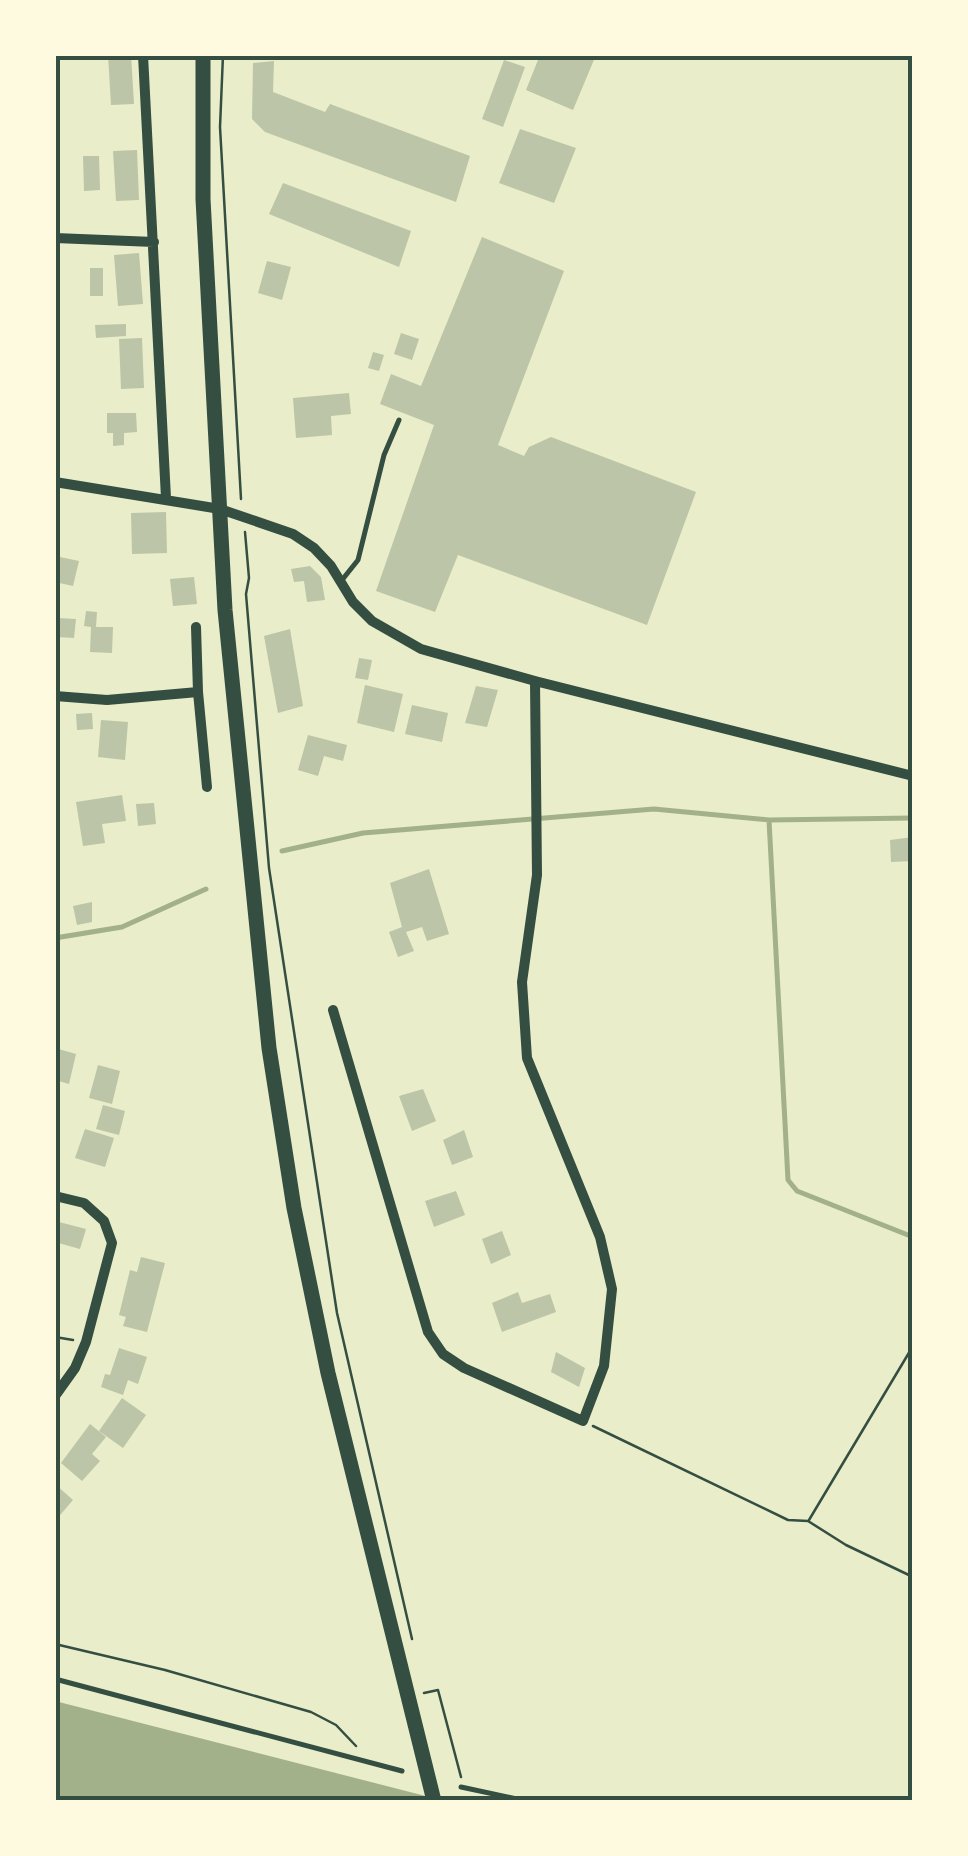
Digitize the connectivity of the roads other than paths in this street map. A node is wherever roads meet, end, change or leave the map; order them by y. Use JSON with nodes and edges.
{"nodes":[{"id":1,"x":143,"y":55,"type":"edge"},
{"id":2,"x":203,"y":55,"type":"edge"},
{"id":3,"x":55,"y":238,"type":"edge"},
{"id":4,"x":154,"y":242,"type":"junction"},
{"id":5,"x":399,"y":420,"type":"dead end"},
{"id":6,"x":55,"y":482,"type":"edge"},
{"id":7,"x":166,"y":498,"type":"junction"},
{"id":8,"x":220,"y":508,"type":"junction"},
{"id":9,"x":340,"y":582,"type":"junction"},
{"id":10,"x":196,"y":627,"type":"dead end"},
{"id":11,"x":535,"y":682,"type":"junction"},
{"id":12,"x":198,"y":692,"type":"junction"},
{"id":13,"x":55,"y":696,"type":"edge"},
{"id":14,"x":913,"y":776,"type":"edge"},
{"id":15,"x":206,"y":788,"type":"dead end"},
{"id":16,"x":333,"y":1010,"type":"dead end"},
{"id":17,"x":55,"y":1196,"type":"edge"},
{"id":18,"x":55,"y":1396,"type":"edge"},
{"id":19,"x":55,"y":1680,"type":"edge"},
{"id":20,"x":402,"y":1771,"type":"dead end"},
{"id":21,"x":463,"y":1788,"type":"road end"},
{"id":22,"x":434,"y":1801,"type":"edge"},
{"id":23,"x":526,"y":1801,"type":"edge"}],
"edges":[{"from":1,"to":4,"type":"street"},
{"from":2,"to":8,"type":"main road"},
{"from":3,"to":4,"type":"street"},
{"from":4,"to":7,"type":"street"},
{"from":5,"to":9,"type":"lane"},
{"from":6,"to":7,"type":"street"},
{"from":7,"to":8,"type":"street"},
{"from":8,"to":9,"type":"street"},
{"from":8,"to":22,"type":"main road"},
{"from":9,"to":11,"type":"street"},
{"from":10,"to":12,"type":"street"},
{"from":11,"to":14,"type":"street"},
{"from":11,"to":16,"type":"street"},
{"from":12,"to":13,"type":"street"},
{"from":12,"to":15,"type":"street"},
{"from":17,"to":18,"type":"street"},
{"from":19,"to":20,"type":"lane"},
{"from":21,"to":23,"type":"lane"}]}
